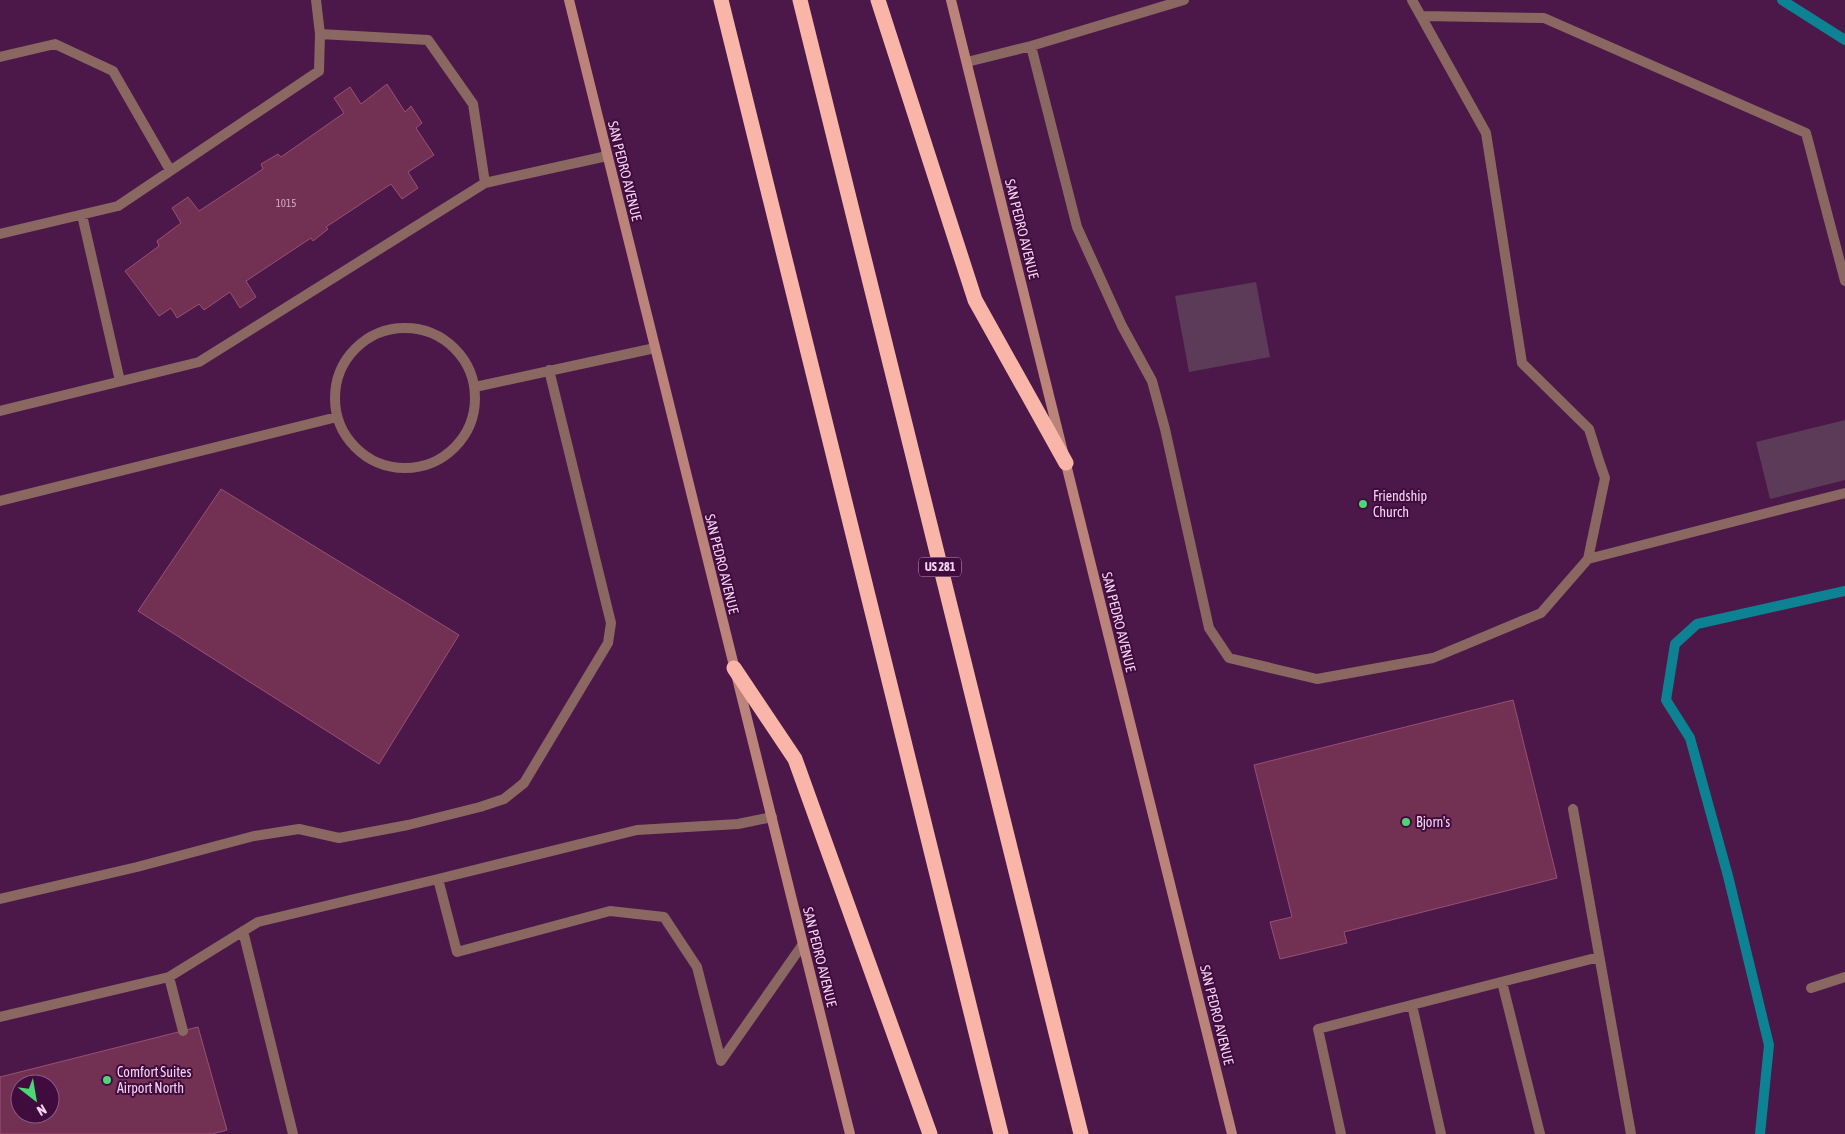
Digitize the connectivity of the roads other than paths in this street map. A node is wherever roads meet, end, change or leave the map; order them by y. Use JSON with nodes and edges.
{"nodes":[{"id":1,"x":316,"y":0,"type":"edge"},
{"id":2,"x":569,"y":0,"type":"edge"},
{"id":3,"x":720,"y":0,"type":"edge"},
{"id":4,"x":800,"y":0,"type":"edge"},
{"id":5,"x":878,"y":0,"type":"edge"},
{"id":6,"x":951,"y":0,"type":"edge"},
{"id":7,"x":1184,"y":0,"type":"edge"},
{"id":8,"x":1412,"y":0,"type":"edge"},
{"id":9,"x":1421,"y":16,"type":"junction"},
{"id":10,"x":320,"y":34,"type":"junction"},
{"id":11,"x":1031,"y":46,"type":"junction"},
{"id":12,"x":0,"y":57,"type":"edge"},
{"id":13,"x":967,"y":62,"type":"junction"},
{"id":14,"x":607,"y":156,"type":"junction"},
{"id":15,"x":170,"y":170,"type":"junction"},
{"id":16,"x":485,"y":183,"type":"junction"},
{"id":17,"x":82,"y":215,"type":"junction"},
{"id":18,"x":0,"y":234,"type":"edge"},
{"id":19,"x":1845,"y":281,"type":"edge"},
{"id":20,"x":655,"y":348,"type":"junction"},
{"id":21,"x":548,"y":370,"type":"junction"},
{"id":22,"x":120,"y":381,"type":"junction"},
{"id":23,"x":475,"y":387,"type":"junction"},
{"id":24,"x":0,"y":411,"type":"edge"},
{"id":25,"x":337,"y":417,"type":"junction"},
{"id":26,"x":1066,"y":464,"type":"junction"},
{"id":27,"x":1845,"y":493,"type":"edge"},
{"id":28,"x":0,"y":501,"type":"edge"},
{"id":29,"x":1588,"y":559,"type":"junction"},
{"id":30,"x":734,"y":668,"type":"junction"},
{"id":31,"x":1574,"y":809,"type":"dead end"},
{"id":32,"x":772,"y":817,"type":"junction"},
{"id":33,"x":438,"y":879,"type":"junction"},
{"id":34,"x":0,"y":900,"type":"edge"},
{"id":35,"x":243,"y":931,"type":"junction"},
{"id":36,"x":803,"y":944,"type":"junction"},
{"id":37,"x":1600,"y":957,"type":"junction"},
{"id":38,"x":169,"y":977,"type":"junction"},
{"id":39,"x":1845,"y":977,"type":"edge"},
{"id":40,"x":1502,"y":982,"type":"junction"},
{"id":41,"x":1812,"y":988,"type":"dead end"},
{"id":42,"x":1412,"y":1005,"type":"junction"},
{"id":43,"x":0,"y":1017,"type":"edge"},
{"id":44,"x":182,"y":1031,"type":"dead end"},
{"id":45,"x":293,"y":1134,"type":"edge"},
{"id":46,"x":850,"y":1134,"type":"edge"},
{"id":47,"x":930,"y":1134,"type":"edge"},
{"id":48,"x":1001,"y":1134,"type":"edge"},
{"id":49,"x":1081,"y":1134,"type":"edge"},
{"id":50,"x":1232,"y":1134,"type":"edge"},
{"id":51,"x":1341,"y":1134,"type":"edge"},
{"id":52,"x":1442,"y":1134,"type":"edge"},
{"id":53,"x":1540,"y":1134,"type":"edge"},
{"id":54,"x":1631,"y":1134,"type":"edge"}],
"edges":[{"from":1,"to":10,"type":"lane"},
{"from":2,"to":14,"type":"main road","name":"SAN PEDRO AVENUE"},
{"from":3,"to":48,"type":"highway"},
{"from":4,"to":49,"type":"highway","number":"US 281"},
{"from":5,"to":26,"type":"highway"},
{"from":6,"to":13,"type":"main road","name":"SAN PEDRO AVENUE"},
{"from":7,"to":11,"type":"lane"},
{"from":8,"to":9,"type":"lane"},
{"from":9,"to":19,"type":"lane"},
{"from":9,"to":29,"type":"lane"},
{"from":10,"to":15,"type":"lane"},
{"from":10,"to":16,"type":"lane"},
{"from":11,"to":13,"type":"lane"},
{"from":11,"to":29,"type":"lane"},
{"from":12,"to":15,"type":"lane"},
{"from":13,"to":26,"type":"main road","name":"SAN PEDRO AVENUE"},
{"from":14,"to":16,"type":"lane"},
{"from":14,"to":20,"type":"main road","name":"SAN PEDRO AVENUE"},
{"from":15,"to":17,"type":"lane"},
{"from":16,"to":22,"type":"lane"},
{"from":17,"to":18,"type":"lane"},
{"from":17,"to":22,"type":"lane"},
{"from":20,"to":21,"type":"lane"},
{"from":20,"to":30,"type":"main road","name":"SAN PEDRO AVENUE"},
{"from":21,"to":23,"type":"lane"},
{"from":21,"to":34,"type":"lane"},
{"from":22,"to":24,"type":"lane"},
{"from":23,"to":25,"type":"lane"},
{"from":23,"to":25,"type":"lane"},
{"from":25,"to":28,"type":"lane"},
{"from":26,"to":50,"type":"main road","name":"SAN PEDRO AVENUE"},
{"from":27,"to":29,"type":"lane"},
{"from":30,"to":32,"type":"main road","name":"SAN PEDRO AVENUE"},
{"from":30,"to":47,"type":"highway"},
{"from":31,"to":37,"type":"lane"},
{"from":32,"to":33,"type":"lane"},
{"from":32,"to":36,"type":"main road","name":"SAN PEDRO AVENUE"},
{"from":33,"to":35,"type":"lane"},
{"from":33,"to":36,"type":"lane"},
{"from":35,"to":38,"type":"lane"},
{"from":35,"to":45,"type":"lane"},
{"from":36,"to":46,"type":"main road","name":"SAN PEDRO AVENUE"},
{"from":37,"to":40,"type":"lane"},
{"from":37,"to":54,"type":"lane"},
{"from":38,"to":43,"type":"lane"},
{"from":38,"to":44,"type":"lane"},
{"from":39,"to":41,"type":"lane"},
{"from":40,"to":42,"type":"lane"},
{"from":40,"to":53,"type":"lane"},
{"from":42,"to":51,"type":"lane"},
{"from":42,"to":52,"type":"lane"}]}
